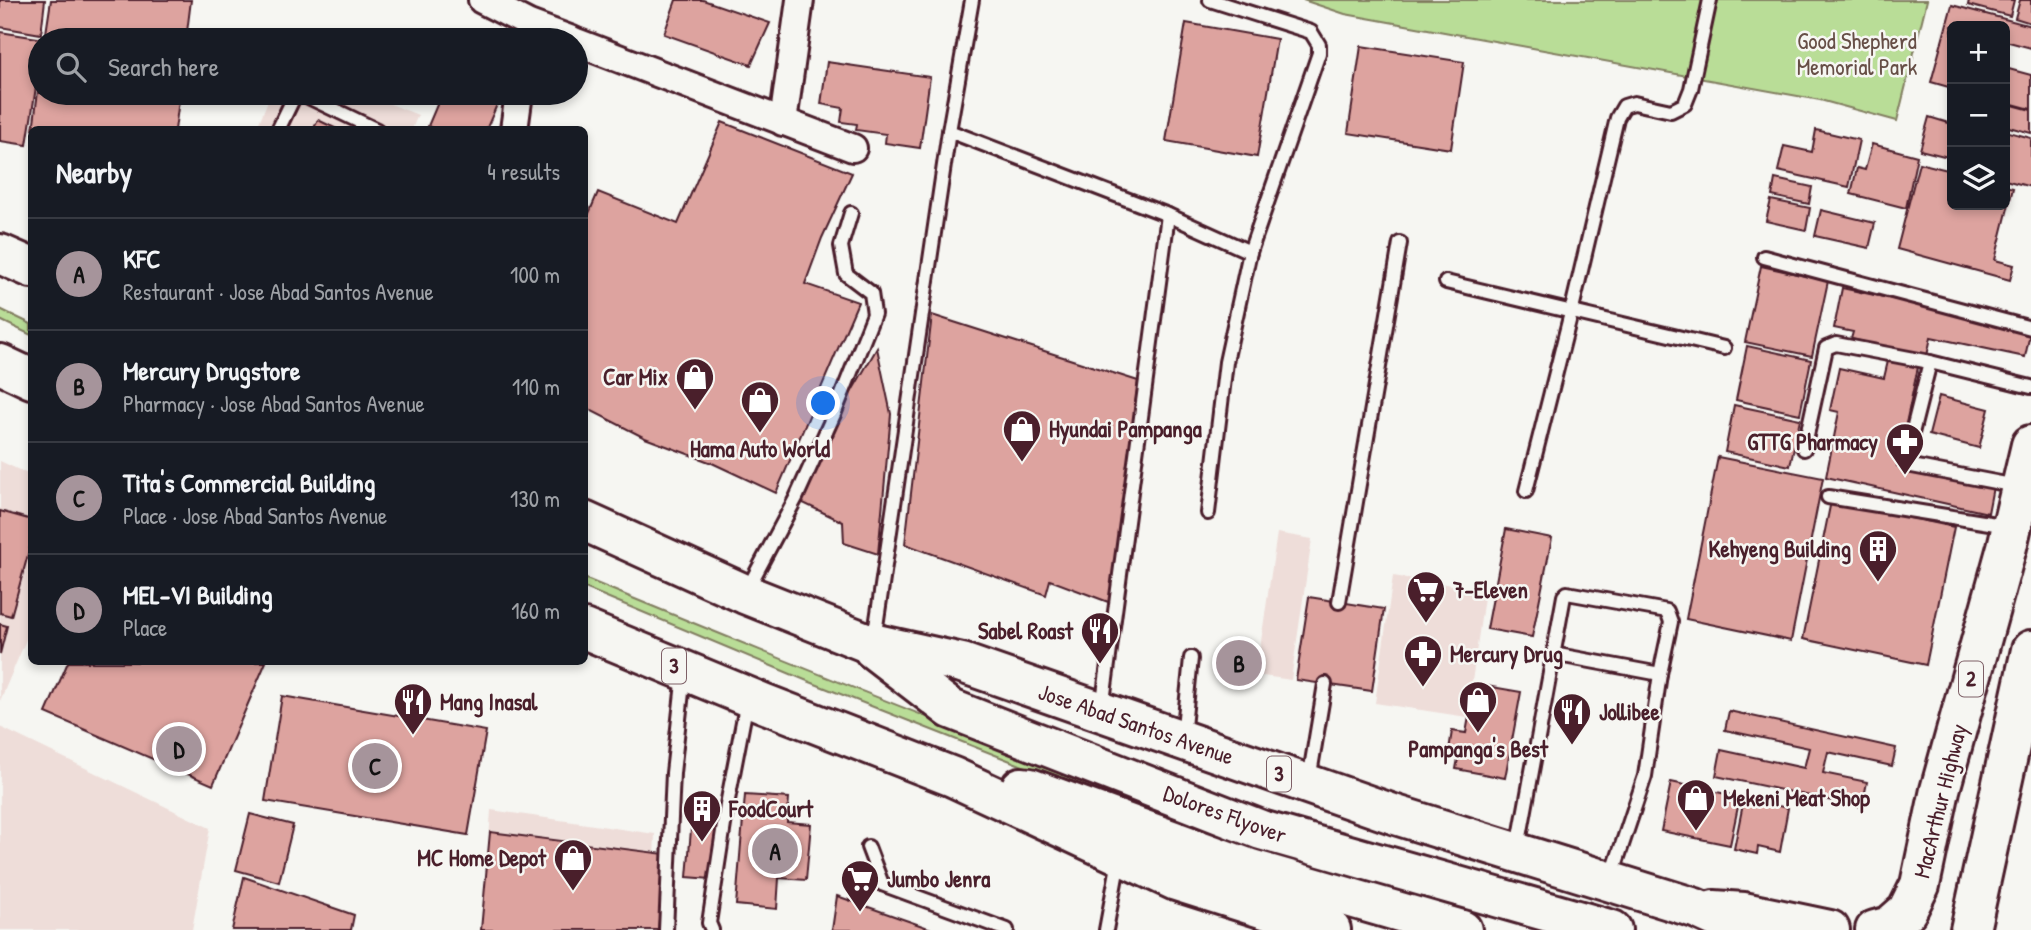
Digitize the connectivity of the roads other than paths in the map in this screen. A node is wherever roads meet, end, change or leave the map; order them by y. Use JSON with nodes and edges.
{"nodes":[{"id":1,"x":482,"y":0,"type":"edge"},
{"id":2,"x":800,"y":0,"type":"edge"},
{"id":3,"x":972,"y":0,"type":"edge"},
{"id":4,"x":1210,"y":0,"type":"edge"},
{"id":5,"x":1710,"y":0,"type":"edge"},
{"id":6,"x":530,"y":21,"type":"edge"},
{"id":7,"x":588,"y":46,"type":"edge"},
{"id":8,"x":290,"y":105,"type":"edge"},
{"id":9,"x":325,"y":105,"type":"edge"},
{"id":10,"x":517,"y":105,"type":"edge"},
{"id":11,"x":783,"y":122,"type":"junction"},
{"id":12,"x":280,"y":126,"type":"edge"},
{"id":13,"x":369,"y":126,"type":"edge"},
{"id":14,"x":515,"y":126,"type":"edge"},
{"id":15,"x":949,"y":131,"type":"junction"},
{"id":16,"x":853,"y":148,"type":"dead end"},
{"id":17,"x":851,"y":213,"type":"dead end"},
{"id":18,"x":1168,"y":215,"type":"junction"},
{"id":19,"x":1400,"y":243,"type":"dead end"},
{"id":20,"x":1250,"y":252,"type":"junction"},
{"id":21,"x":0,"y":254,"type":"edge"},
{"id":22,"x":1764,"y":257,"type":"dead end"},
{"id":23,"x":28,"y":266,"type":"edge"},
{"id":24,"x":1446,"y":282,"type":"dead end"},
{"id":25,"x":1572,"y":313,"type":"junction"},
{"id":26,"x":2031,"y":328,"type":"edge"},
{"id":27,"x":1724,"y":348,"type":"dead end"},
{"id":28,"x":1930,"y":362,"type":"junction"},
{"id":29,"x":0,"y":364,"type":"edge"},
{"id":30,"x":28,"y":377,"type":"edge"},
{"id":31,"x":2031,"y":387,"type":"edge"},
{"id":32,"x":2031,"y":445,"type":"edge"},
{"id":33,"x":1804,"y":449,"type":"dead end"},
{"id":34,"x":2020,"y":487,"type":"junction"},
{"id":35,"x":1525,"y":491,"type":"dead end"},
{"id":36,"x":1828,"y":498,"type":"dead end"},
{"id":37,"x":1208,"y":513,"type":"dead end"},
{"id":38,"x":588,"y":523,"type":"edge"},
{"id":39,"x":2012,"y":526,"type":"junction"},
{"id":40,"x":745,"y":594,"type":"junction"},
{"id":41,"x":1339,"y":602,"type":"dead end"},
{"id":42,"x":588,"y":631,"type":"edge"},
{"id":43,"x":868,"y":642,"type":"junction"},
{"id":44,"x":2031,"y":650,"type":"edge"},
{"id":45,"x":1553,"y":654,"type":"junction"},
{"id":46,"x":1192,"y":658,"type":"dead end"},
{"id":47,"x":685,"y":671,"type":"junction"},
{"id":48,"x":1661,"y":674,"type":"junction"},
{"id":49,"x":1325,"y":684,"type":"dead end"},
{"id":50,"x":748,"y":697,"type":"junction"},
{"id":51,"x":1102,"y":713,"type":"junction"},
{"id":52,"x":1182,"y":741,"type":"junction"},
{"id":53,"x":953,"y":777,"type":"junction"},
{"id":54,"x":1308,"y":784,"type":"junction"},
{"id":55,"x":867,"y":847,"type":"dead end"},
{"id":56,"x":1518,"y":851,"type":"junction"},
{"id":57,"x":1119,"y":856,"type":"junction"},
{"id":58,"x":1610,"y":881,"type":"junction"},
{"id":59,"x":1695,"y":908,"type":"junction"},
{"id":60,"x":666,"y":930,"type":"edge"},
{"id":61,"x":712,"y":930,"type":"edge"},
{"id":62,"x":1007,"y":930,"type":"edge"},
{"id":63,"x":1105,"y":930,"type":"edge"},
{"id":64,"x":1331,"y":930,"type":"edge"},
{"id":65,"x":1462,"y":930,"type":"edge"},
{"id":66,"x":1612,"y":930,"type":"edge"},
{"id":67,"x":1744,"y":930,"type":"edge"},
{"id":68,"x":1830,"y":930,"type":"edge"},
{"id":69,"x":1875,"y":930,"type":"edge"},
{"id":70,"x":1970,"y":930,"type":"edge"}],
"edges":[{"from":1,"to":6,"type":"street"},
{"from":2,"to":11,"type":"street"},
{"from":3,"to":15,"type":"lane"},
{"from":4,"to":20,"type":"lane"},
{"from":5,"to":25,"type":"lane"},
{"from":7,"to":11,"type":"street"},
{"from":8,"to":12,"type":"lane"},
{"from":9,"to":13,"type":"lane"},
{"from":10,"to":14,"type":"street"},
{"from":11,"to":16,"type":"street"},
{"from":15,"to":18,"type":"lane"},
{"from":15,"to":43,"type":"lane"},
{"from":17,"to":40,"type":"lane"},
{"from":18,"to":20,"type":"lane"},
{"from":18,"to":51,"type":"lane"},
{"from":19,"to":41,"type":"lane"},
{"from":20,"to":37,"type":"lane"},
{"from":21,"to":23,"type":"highway"},
{"from":22,"to":26,"type":"lane"},
{"from":24,"to":25,"type":"lane"},
{"from":25,"to":27,"type":"lane"},
{"from":25,"to":35,"type":"lane"},
{"from":28,"to":31,"type":"lane"},
{"from":28,"to":33,"type":"lane"},
{"from":28,"to":34,"type":"lane"},
{"from":29,"to":30,"type":"highway"},
{"from":32,"to":34,"type":"highway","name":"MacArthur Highway","number":"2"},
{"from":34,"to":39,"type":"highway","name":"MacArthur Highway","number":"2"},
{"from":36,"to":39,"type":"lane"},
{"from":38,"to":40,"type":"highway","name":"Jose Abad Santos Avenue","number":"3"},
{"from":39,"to":69,"type":"highway","name":"MacArthur Highway","number":"2"},
{"from":40,"to":43,"type":"highway","name":"Jose Abad Santos Avenue","number":"3"},
{"from":42,"to":47,"type":"highway","number":"3"},
{"from":43,"to":51,"type":"highway","name":"Jose Abad Santos Avenue","number":"3"},
{"from":43,"to":66,"type":"highway","name":"Dolores Flyover","number":"3"},
{"from":44,"to":70,"type":"highway"},
{"from":45,"to":48,"type":"lane"},
{"from":45,"to":48,"type":"lane"},
{"from":45,"to":56,"type":"lane"},
{"from":46,"to":52,"type":"lane"},
{"from":47,"to":50,"type":"highway","number":"3"},
{"from":47,"to":60,"type":"lane"},
{"from":48,"to":58,"type":"lane"},
{"from":49,"to":54,"type":"lane"},
{"from":50,"to":53,"type":"highway","number":"3"},
{"from":50,"to":61,"type":"lane"},
{"from":51,"to":52,"type":"highway","name":"Jose Abad Santos Avenue","number":"3"},
{"from":52,"to":54,"type":"highway","name":"Jose Abad Santos Avenue","number":"3"},
{"from":53,"to":57,"type":"highway","number":"3"},
{"from":53,"to":65,"type":"highway","name":"Dolores Flyover","number":"3"},
{"from":54,"to":56,"type":"highway","name":"Jose Abad Santos Avenue","number":"3"},
{"from":55,"to":62,"type":"lane"},
{"from":56,"to":58,"type":"highway","name":"Jose Abad Santos Avenue","number":"3"},
{"from":57,"to":63,"type":"lane"},
{"from":57,"to":64,"type":"highway","number":"3"},
{"from":58,"to":59,"type":"highway","name":"Jose Abad Santos Avenue","number":"3"},
{"from":59,"to":67,"type":"highway","name":"Jose Abad Santos Avenue","number":"3"},
{"from":59,"to":68,"type":"highway","name":"Jose Abad Santos Avenue"}]}
